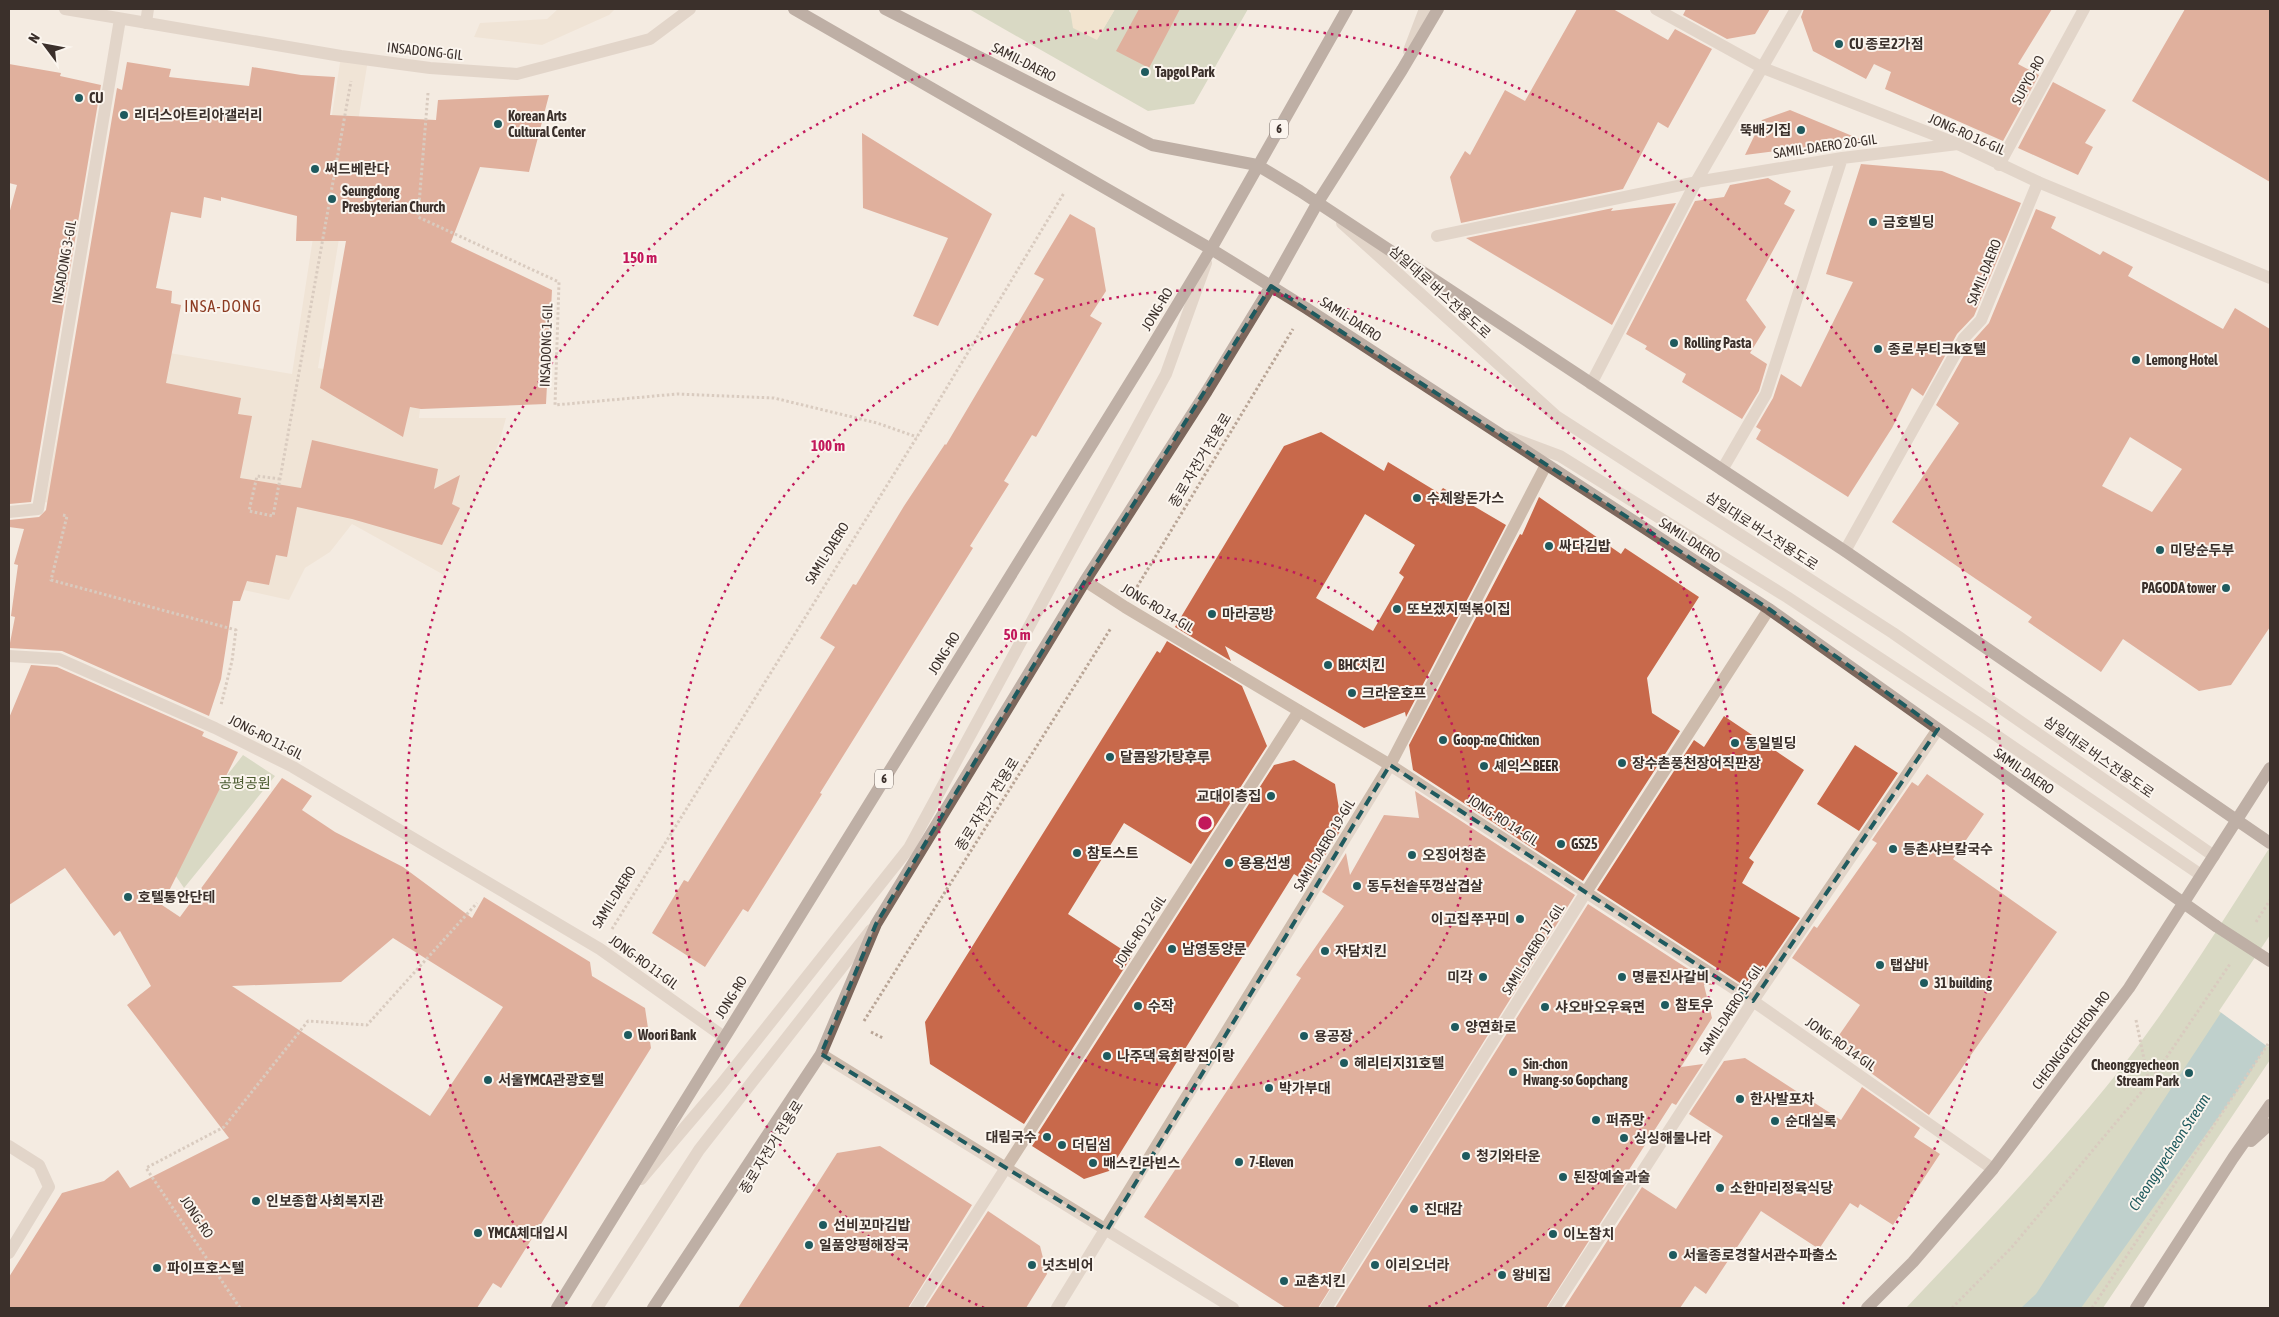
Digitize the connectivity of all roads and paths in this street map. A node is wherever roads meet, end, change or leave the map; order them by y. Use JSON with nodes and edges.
{"nodes":[{"id":1,"x":65,"y":9,"type":"edge"},
{"id":2,"x":148,"y":9,"type":"edge"},
{"id":3,"x":690,"y":9,"type":"edge"},
{"id":4,"x":794,"y":9,"type":"edge"},
{"id":5,"x":885,"y":9,"type":"edge"},
{"id":6,"x":1347,"y":9,"type":"edge"},
{"id":7,"x":1425,"y":9,"type":"edge"},
{"id":8,"x":1438,"y":9,"type":"edge"},
{"id":9,"x":1656,"y":9,"type":"edge"},
{"id":10,"x":1796,"y":9,"type":"edge"},
{"id":11,"x":2084,"y":9,"type":"edge"},
{"id":12,"x":1670,"y":12,"type":"edge"},
{"id":13,"x":120,"y":19,"type":"junction"},
{"id":14,"x":146,"y":23,"type":"junction"},
{"id":15,"x":355,"y":58,"type":"junction"},
{"id":16,"x":430,"y":68,"type":"junction"},
{"id":17,"x":1763,"y":68,"type":"junction"},
{"id":18,"x":1402,"y":70,"type":"junction"},
{"id":19,"x":1958,"y":144,"type":"junction"},
{"id":20,"x":1842,"y":158,"type":"junction"},
{"id":21,"x":1258,"y":165,"type":"junction"},
{"id":22,"x":1999,"y":165,"type":"junction"},
{"id":23,"x":1077,"y":171,"type":"junction"},
{"id":24,"x":1696,"y":182,"type":"junction"},
{"id":25,"x":2038,"y":182,"type":"junction"},
{"id":26,"x":1318,"y":202,"type":"junction"},
{"id":27,"x":1437,"y":236,"type":"dead end"},
{"id":28,"x":1211,"y":249,"type":"junction"},
{"id":29,"x":2270,"y":278,"type":"edge"},
{"id":30,"x":1271,"y":286,"type":"junction"},
{"id":31,"x":1306,"y":308,"type":"junction"},
{"id":32,"x":1591,"y":384,"type":"junction"},
{"id":33,"x":1489,"y":427,"type":"junction"},
{"id":34,"x":917,"y":437,"type":"junction"},
{"id":35,"x":1546,"y":465,"type":"junction"},
{"id":36,"x":1722,"y":470,"type":"junction"},
{"id":37,"x":280,"y":479,"type":"junction"},
{"id":38,"x":38,"y":510,"type":"junction"},
{"id":39,"x":9,"y":512,"type":"edge"},
{"id":40,"x":1845,"y":550,"type":"junction"},
{"id":41,"x":1085,"y":581,"type":"junction"},
{"id":42,"x":1125,"y":606,"type":"junction"},
{"id":43,"x":1769,"y":609,"type":"junction"},
{"id":44,"x":9,"y":656,"type":"edge"},
{"id":45,"x":1299,"y":711,"type":"junction"},
{"id":46,"x":215,"y":728,"type":"junction"},
{"id":47,"x":1938,"y":729,"type":"junction"},
{"id":48,"x":1390,"y":765,"type":"junction"},
{"id":49,"x":2270,"y":768,"type":"edge"},
{"id":50,"x":2237,"y":820,"type":"junction"},
{"id":51,"x":2270,"y":844,"type":"edge"},
{"id":52,"x":2214,"y":856,"type":"junction"},
{"id":53,"x":2201,"y":875,"type":"junction"},
{"id":54,"x":492,"y":886,"type":"junction"},
{"id":55,"x":1586,"y":892,"type":"junction"},
{"id":56,"x":2270,"y":900,"type":"edge"},
{"id":57,"x":2184,"y":903,"type":"junction"},
{"id":58,"x":876,"y":924,"type":"junction"},
{"id":59,"x":2251,"y":929,"type":"dead end"},
{"id":60,"x":600,"y":948,"type":"junction"},
{"id":61,"x":2233,"y":958,"type":"dead end"},
{"id":62,"x":2270,"y":961,"type":"edge"},
{"id":63,"x":2129,"y":988,"type":"junction"},
{"id":64,"x":1753,"y":1001,"type":"junction"},
{"id":65,"x":872,"y":1032,"type":"dead end"},
{"id":66,"x":724,"y":1038,"type":"junction"},
{"id":67,"x":883,"y":1038,"type":"dead end"},
{"id":68,"x":2270,"y":1041,"type":"edge"},
{"id":69,"x":822,"y":1054,"type":"junction"},
{"id":70,"x":838,"y":1064,"type":"junction"},
{"id":71,"x":2149,"y":1083,"type":"junction"},
{"id":72,"x":2270,"y":1105,"type":"edge"},
{"id":73,"x":2270,"y":1124,"type":"edge"},
{"id":74,"x":9,"y":1146,"type":"edge"},
{"id":75,"x":2233,"y":1158,"type":"junction"},
{"id":76,"x":1005,"y":1167,"type":"junction"},
{"id":77,"x":1993,"y":1169,"type":"junction"},
{"id":78,"x":626,"y":1196,"type":"junction"},
{"id":79,"x":1106,"y":1230,"type":"junction"},
{"id":80,"x":9,"y":1252,"type":"edge"},
{"id":81,"x":240,"y":1308,"type":"edge"},
{"id":82,"x":558,"y":1308,"type":"edge"},
{"id":83,"x":597,"y":1308,"type":"edge"},
{"id":84,"x":653,"y":1308,"type":"edge"},
{"id":85,"x":916,"y":1308,"type":"edge"},
{"id":86,"x":1057,"y":1308,"type":"edge"},
{"id":87,"x":1233,"y":1308,"type":"edge"},
{"id":88,"x":1326,"y":1308,"type":"edge"},
{"id":89,"x":1554,"y":1308,"type":"edge"},
{"id":90,"x":1867,"y":1308,"type":"edge"},
{"id":91,"x":1952,"y":1308,"type":"edge"},
{"id":92,"x":2092,"y":1308,"type":"edge"},
{"id":93,"x":2136,"y":1308,"type":"edge"}],
"edges":[{"from":1,"to":13,"type":"street","name":"INSADONG-GIL"},
{"from":2,"to":14,"type":"street"},
{"from":3,"to":16,"type":"street","name":"INSADONG-GIL"},
{"from":4,"to":23,"type":"main road","name":"SAMIL-DAERO"},
{"from":5,"to":21,"type":"main road","name":"SAMIL-DAERO"},
{"from":6,"to":21,"type":"main road","name":"JONG-RO","number":"6"},
{"from":7,"to":18,"type":"street"},
{"from":8,"to":18,"type":"main road"},
{"from":9,"to":12,"type":"street","name":"JONG-RO 16-GIL"},
{"from":10,"to":17,"type":"street"},
{"from":11,"to":22,"type":"street","name":"SUPYO-RO"},
{"from":12,"to":17,"type":"street","name":"JONG-RO 16-GIL"},
{"from":13,"to":14,"type":"street","name":"INSADONG-GIL"},
{"from":13,"to":38,"type":"street","name":"INSADONG 3-GIL"},
{"from":14,"to":15,"type":"street","name":"INSADONG-GIL"},
{"from":15,"to":16,"type":"street","name":"INSADONG-GIL"},
{"from":15,"to":37,"type":"path"},
{"from":16,"to":34,"type":"path","name":"INSADONG 1-GIL"},
{"from":17,"to":19,"type":"street","name":"JONG-RO 16-GIL"},
{"from":17,"to":24,"type":"street"},
{"from":18,"to":26,"type":"main road"},
{"from":19,"to":20,"type":"street","name":"SAMIL-DAERO 20-GIL"},
{"from":19,"to":22,"type":"street","name":"JONG-RO 16-GIL"},
{"from":20,"to":24,"type":"street","name":"SAMIL-DAERO 20-GIL"},
{"from":20,"to":36,"type":"street"},
{"from":21,"to":26,"type":"main road","name":"SAMIL-DAERO"},
{"from":21,"to":28,"type":"main road","name":"JONG-RO","number":"6"},
{"from":22,"to":25,"type":"street","name":"JONG-RO 16-GIL"},
{"from":23,"to":28,"type":"main road","name":"SAMIL-DAERO"},
{"from":23,"to":34,"type":"path","name":"SAMIL-DAERO"},
{"from":24,"to":27,"type":"street","name":"SAMIL-DAERO 20-GIL"},
{"from":24,"to":32,"type":"street"},
{"from":25,"to":29,"type":"street","name":"JONG-RO 16-GIL"},
{"from":25,"to":40,"type":"street","name":"SAMIL-DAERO"},
{"from":26,"to":30,"type":"main road"},
{"from":26,"to":32,"type":"main road","name":"SAMIL-DAERO"},
{"from":26,"to":52,"type":"street","name":"삼일대로 버스전용도로"},
{"from":28,"to":30,"type":"main road","name":"SAMIL-DAERO"},
{"from":28,"to":66,"type":"main road","name":"JONG-RO","number":"6"},
{"from":28,"to":78,"type":"street"},
{"from":30,"to":31,"type":"main road","name":"SAMIL-DAERO"},
{"from":30,"to":41,"type":"main road"},
{"from":31,"to":33,"type":"main road","name":"SAMIL-DAERO"},
{"from":31,"to":42,"type":"path","name":"종로 자전거 전용로"},
{"from":32,"to":36,"type":"main road","name":"SAMIL-DAERO"},
{"from":33,"to":35,"type":"main road","name":"SAMIL-DAERO"},
{"from":33,"to":53,"type":"street"},
{"from":34,"to":60,"type":"path","name":"SAMIL-DAERO"},
{"from":35,"to":43,"type":"main road","name":"SAMIL-DAERO"},
{"from":35,"to":48,"type":"street","name":"SAMIL-DAERO 19-GIL"},
{"from":36,"to":40,"type":"main road","name":"SAMIL-DAERO"},
{"from":37,"to":37,"type":"path"},
{"from":38,"to":39,"type":"street"},
{"from":38,"to":46,"type":"path"},
{"from":40,"to":50,"type":"main road","name":"SAMIL-DAERO"},
{"from":41,"to":42,"type":"street","name":"JONG-RO 14-GIL"},
{"from":41,"to":58,"type":"main road"},
{"from":42,"to":45,"type":"street","name":"JONG-RO 14-GIL"},
{"from":42,"to":70,"type":"path","name":"종로 자전거 전용로"},
{"from":43,"to":47,"type":"main road","name":"SAMIL-DAERO"},
{"from":43,"to":55,"type":"street","name":"SAMIL-DAERO 17-GIL"},
{"from":44,"to":46,"type":"street","name":"JONG-RO 11-GIL"},
{"from":45,"to":48,"type":"street","name":"JONG-RO 14-GIL"},
{"from":45,"to":76,"type":"street","name":"JONG-RO 12-GIL"},
{"from":46,"to":54,"type":"street","name":"JONG-RO 11-GIL"},
{"from":47,"to":57,"type":"main road","name":"SAMIL-DAERO"},
{"from":47,"to":64,"type":"street","name":"SAMIL-DAERO 15-GIL"},
{"from":48,"to":55,"type":"street","name":"JONG-RO 14-GIL"},
{"from":48,"to":79,"type":"street","name":"SAMIL-DAERO 19-GIL"},
{"from":49,"to":50,"type":"main road","name":"CHEONGGYECHEON-RO"},
{"from":50,"to":51,"type":"main road","name":"SAMIL-DAERO"},
{"from":50,"to":52,"type":"main road","name":"CHEONGGYECHEON-RO"},
{"from":52,"to":53,"type":"main road","name":"CHEONGGYECHEON-RO"},
{"from":53,"to":57,"type":"main road","name":"CHEONGGYECHEON-RO"},
{"from":54,"to":60,"type":"street","name":"JONG-RO 11-GIL"},
{"from":54,"to":81,"type":"path","name":"JONG-RO"},
{"from":55,"to":64,"type":"street","name":"JONG-RO 14-GIL"},
{"from":55,"to":88,"type":"street","name":"SAMIL-DAERO 17-GIL"},
{"from":56,"to":59,"type":"path"},
{"from":57,"to":62,"type":"main road","name":"SAMIL-DAERO","bridge":true},
{"from":57,"to":63,"type":"main road","name":"CHEONGGYECHEON-RO"},
{"from":58,"to":69,"type":"main road"},
{"from":58,"to":83,"type":"street"},
{"from":60,"to":66,"type":"street","name":"JONG-RO 11-GIL"},
{"from":61,"to":71,"type":"path"},
{"from":63,"to":71,"type":"path"},
{"from":63,"to":77,"type":"main road","name":"CHEONGGYECHEON-RO"},
{"from":64,"to":77,"type":"street","name":"JONG-RO 14-GIL"},
{"from":64,"to":89,"type":"street","name":"SAMIL-DAERO 15-GIL"},
{"from":65,"to":67,"type":"path"},
{"from":66,"to":78,"type":"main road","name":"JONG-RO","number":"6"},
{"from":68,"to":92,"type":"path"},
{"from":69,"to":70,"type":"street"},
{"from":69,"to":84,"type":"main road"},
{"from":70,"to":76,"type":"street"},
{"from":71,"to":91,"type":"path"},
{"from":72,"to":75,"type":"main road"},
{"from":73,"to":75,"type":"main road"},
{"from":74,"to":80,"type":"street"},
{"from":75,"to":93,"type":"main road"},
{"from":76,"to":79,"type":"street"},
{"from":76,"to":85,"type":"street","name":"JONG-RO 12-GIL"},
{"from":77,"to":90,"type":"main road","name":"CHEONGGYECHEON-RO"},
{"from":78,"to":82,"type":"main road","name":"JONG-RO","number":"6"},
{"from":79,"to":86,"type":"street","name":"SAMIL-DAERO 19-GIL"},
{"from":79,"to":87,"type":"street"}]}
